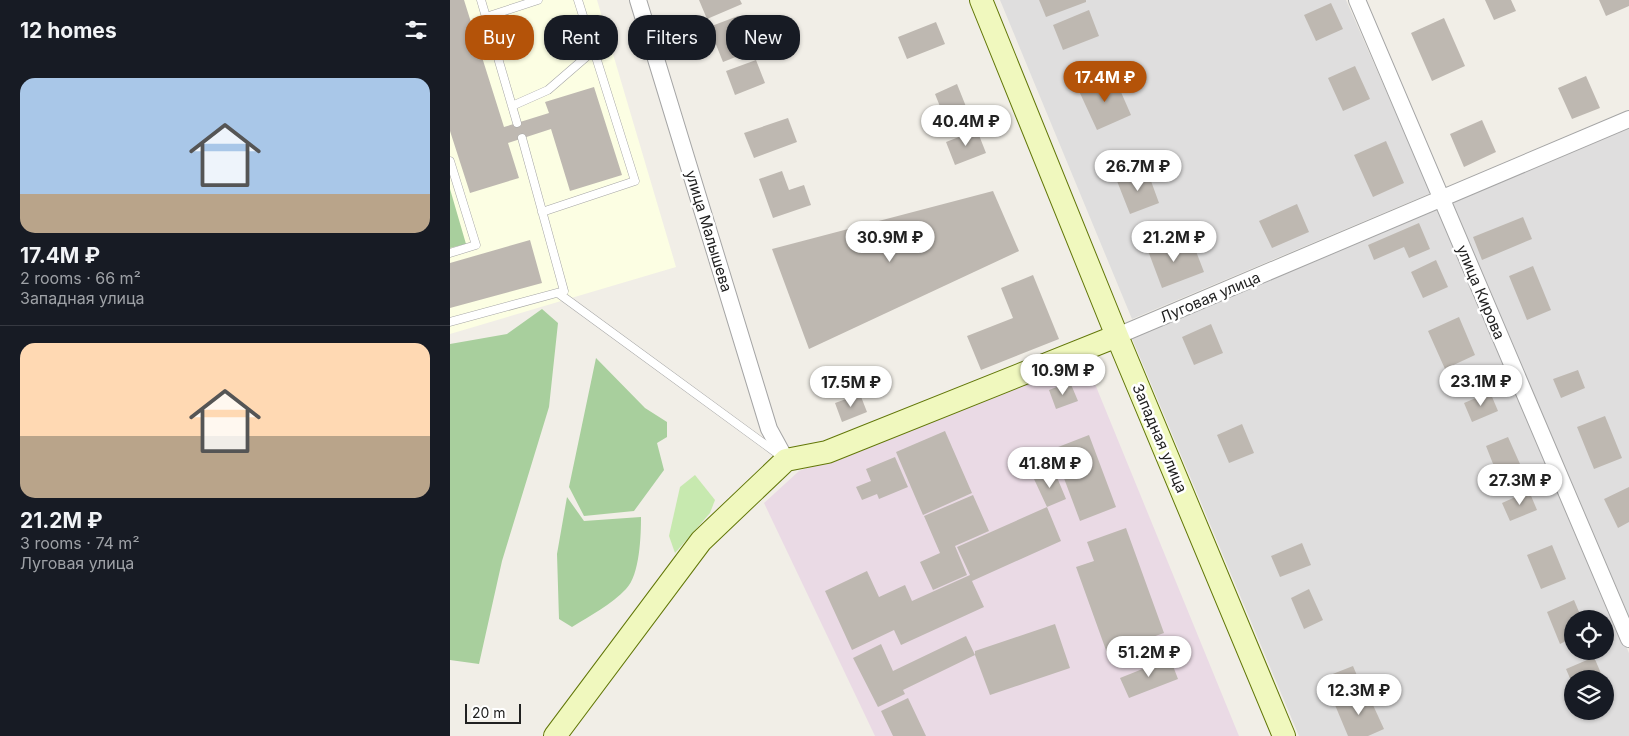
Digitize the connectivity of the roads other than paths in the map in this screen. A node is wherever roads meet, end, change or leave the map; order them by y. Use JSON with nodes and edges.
{"nodes":[{"id":1,"x":481,"y":0,"type":"edge"},
{"id":2,"x":538,"y":0,"type":"edge"},
{"id":3,"x":578,"y":0,"type":"edge"},
{"id":4,"x":638,"y":0,"type":"edge"},
{"id":5,"x":981,"y":0,"type":"edge"},
{"id":6,"x":1357,"y":0,"type":"edge"},
{"id":7,"x":485,"y":15,"type":"edge"},
{"id":8,"x":492,"y":15,"type":"edge"},
{"id":9,"x":582,"y":15,"type":"edge"},
{"id":10,"x":499,"y":60,"type":"edge"},
{"id":11,"x":583,"y":60,"type":"edge"},
{"id":12,"x":596,"y":60,"type":"edge"},
{"id":13,"x":512,"y":106,"type":"junction"},
{"id":14,"x":1629,"y":119,"type":"edge"},
{"id":15,"x":517,"y":123,"type":"dead end"},
{"id":16,"x":522,"y":138,"type":"dead end"},
{"id":17,"x":450,"y":161,"type":"edge"},
{"id":18,"x":1441,"y":200,"type":"junction"},
{"id":19,"x":542,"y":212,"type":"junction"},
{"id":20,"x":450,"y":253,"type":"edge"},
{"id":21,"x":558,"y":293,"type":"junction"},
{"id":22,"x":450,"y":322,"type":"edge"},
{"id":23,"x":1117,"y":336,"type":"junction"},
{"id":24,"x":786,"y":460,"type":"junction"},
{"id":25,"x":1629,"y":639,"type":"edge"},
{"id":26,"x":555,"y":736,"type":"edge"},
{"id":27,"x":1284,"y":736,"type":"edge"}],
"edges":[{"from":1,"to":7,"type":"lane"},
{"from":2,"to":8,"type":"lane"},
{"from":3,"to":9,"type":"lane"},
{"from":4,"to":24,"type":"street","name":"улица Малышева"},
{"from":5,"to":23,"type":"street","name":"Западная улица"},
{"from":6,"to":18,"type":"street","name":"улица Кирова"},
{"from":10,"to":13,"type":"lane"},
{"from":11,"to":13,"type":"lane"},
{"from":12,"to":19,"type":"lane"},
{"from":13,"to":15,"type":"lane"},
{"from":14,"to":18,"type":"street","name":"Луговая улица"},
{"from":16,"to":19,"type":"lane"},
{"from":17,"to":20,"type":"lane"},
{"from":18,"to":23,"type":"street","name":"Луговая улица"},
{"from":18,"to":25,"type":"street","name":"улица Кирова"},
{"from":19,"to":21,"type":"lane"},
{"from":21,"to":22,"type":"lane"},
{"from":21,"to":24,"type":"lane"},
{"from":23,"to":24,"type":"street","name":"Луговая улица"},
{"from":23,"to":27,"type":"street","name":"Западная улица"},
{"from":24,"to":26,"type":"street"}]}
